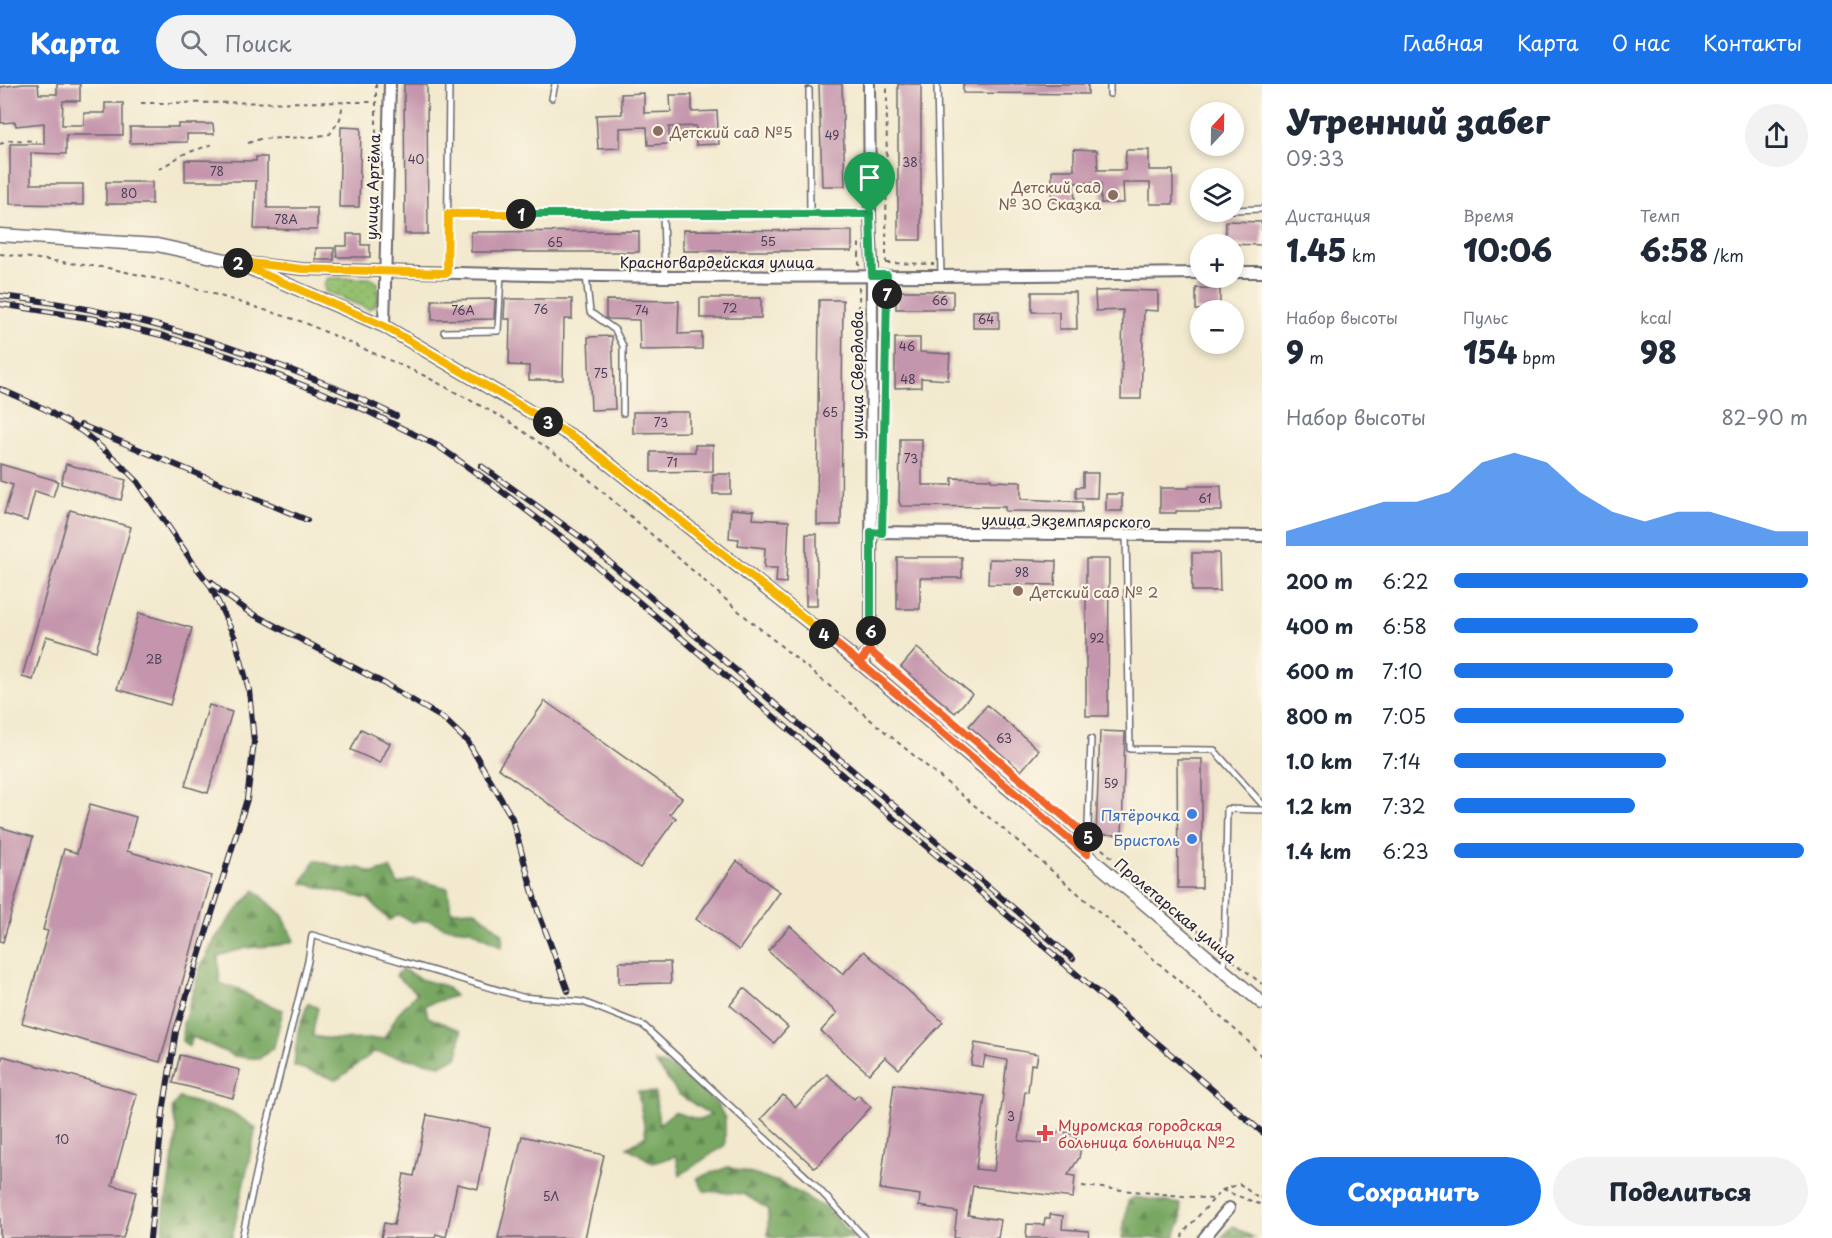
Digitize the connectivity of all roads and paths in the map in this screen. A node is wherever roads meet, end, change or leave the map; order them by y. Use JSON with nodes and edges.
{"nodes":[{"id":1,"x":376,"y":84,"type":"edge"},
{"id":2,"x":390,"y":84,"type":"edge"},
{"id":3,"x":449,"y":84,"type":"edge"},
{"id":4,"x":555,"y":84,"type":"edge"},
{"id":5,"x":869,"y":84,"type":"edge"},
{"id":6,"x":887,"y":84,"type":"edge"},
{"id":7,"x":937,"y":84,"type":"edge"},
{"id":8,"x":1110,"y":84,"type":"edge"},
{"id":9,"x":809,"y":90,"type":"dead end"},
{"id":10,"x":1110,"y":94,"type":"dead end"},
{"id":11,"x":552,"y":98,"type":"dead end"},
{"id":12,"x":376,"y":102,"type":"junction"},
{"id":13,"x":141,"y":103,"type":"dead end"},
{"id":14,"x":343,"y":103,"type":"junction"},
{"id":15,"x":36,"y":141,"type":"dead end"},
{"id":16,"x":248,"y":143,"type":"dead end"},
{"id":17,"x":0,"y":144,"type":"edge"},
{"id":18,"x":213,"y":144,"type":"dead end"},
{"id":19,"x":159,"y":169,"type":"dead end"},
{"id":20,"x":375,"y":182,"type":"dead end"},
{"id":21,"x":1262,"y":209,"type":"edge"},
{"id":22,"x":1244,"y":210,"type":"edge"},
{"id":23,"x":448,"y":214,"type":"junction"},
{"id":24,"x":663,"y":214,"type":"junction"},
{"id":25,"x":810,"y":214,"type":"junction"},
{"id":26,"x":870,"y":214,"type":"junction"},
{"id":27,"x":859,"y":234,"type":"dead end"},
{"id":28,"x":0,"y":235,"type":"edge"},
{"id":29,"x":0,"y":254,"type":"edge"},
{"id":30,"x":235,"y":261,"type":"junction"},
{"id":31,"x":385,"y":272,"type":"junction"},
{"id":32,"x":1244,"y":272,"type":"edge"},
{"id":33,"x":1262,"y":272,"type":"edge"},
{"id":34,"x":447,"y":273,"type":"junction"},
{"id":35,"x":1190,"y":273,"type":"edge"},
{"id":36,"x":501,"y":274,"type":"junction"},
{"id":37,"x":858,"y":275,"type":"junction"},
{"id":38,"x":872,"y":275,"type":"junction"},
{"id":39,"x":887,"y":275,"type":"junction"},
{"id":40,"x":586,"y":276,"type":"junction"},
{"id":41,"x":941,"y":276,"type":"junction"},
{"id":42,"x":665,"y":277,"type":"junction"},
{"id":43,"x":384,"y":326,"type":"junction"},
{"id":44,"x":444,"y":332,"type":"dead end"},
{"id":45,"x":860,"y":369,"type":"dead end"},
{"id":46,"x":623,"y":413,"type":"dead end"},
{"id":47,"x":884,"y":451,"type":"dead end"},
{"id":48,"x":871,"y":532,"type":"junction"},
{"id":49,"x":1126,"y":535,"type":"junction"},
{"id":50,"x":1262,"y":536,"type":"edge"},
{"id":51,"x":869,"y":650,"type":"junction"},
{"id":52,"x":860,"y":663,"type":"junction"},
{"id":53,"x":1091,"y":740,"type":"dead end"},
{"id":54,"x":1262,"y":804,"type":"edge"},
{"id":55,"x":1262,"y":810,"type":"edge"},
{"id":56,"x":1088,"y":837,"type":"junction"},
{"id":57,"x":1087,"y":854,"type":"junction"},
{"id":58,"x":1224,"y":954,"type":"junction"},
{"id":59,"x":1223,"y":970,"type":"junction"},
{"id":60,"x":1262,"y":984,"type":"edge"},
{"id":61,"x":1262,"y":1003,"type":"edge"},
{"id":62,"x":1262,"y":1057,"type":"edge"},
{"id":63,"x":1082,"y":1186,"type":"dead end"},
{"id":64,"x":1222,"y":1191,"type":"junction"},
{"id":65,"x":1262,"y":1196,"type":"edge"},
{"id":66,"x":1213,"y":1199,"type":"junction"},
{"id":67,"x":1262,"y":1204,"type":"edge"},
{"id":68,"x":1229,"y":1208,"type":"dead end"},
{"id":69,"x":242,"y":1238,"type":"edge"},
{"id":70,"x":865,"y":1238,"type":"edge"},
{"id":71,"x":1182,"y":1238,"type":"edge"},
{"id":72,"x":1204,"y":1238,"type":"edge"}],
"edges":[{"from":1,"to":12,"type":"path"},
{"from":2,"to":31,"type":"street","name":"улица Артёма"},
{"from":3,"to":23,"type":"lane"},
{"from":4,"to":11,"type":"lane"},
{"from":5,"to":26,"type":"street","name":"улица Свердлова"},
{"from":6,"to":39,"type":"path"},
{"from":7,"to":41,"type":"lane"},
{"from":8,"to":10,"type":"lane"},
{"from":9,"to":25,"type":"lane"},
{"from":12,"to":14,"type":"path"},
{"from":12,"to":20,"type":"path"},
{"from":13,"to":14,"type":"path"},
{"from":14,"to":16,"type":"path"},
{"from":15,"to":17,"type":"path"},
{"from":18,"to":19,"type":"path"},
{"from":21,"to":22,"type":"lane"},
{"from":23,"to":24,"type":"lane"},
{"from":23,"to":34,"type":"lane"},
{"from":24,"to":25,"type":"lane"},
{"from":24,"to":42,"type":"lane"},
{"from":25,"to":26,"type":"lane"},
{"from":26,"to":38,"type":"street","name":"улица Свердлова"},
{"from":27,"to":37,"type":"path"},
{"from":28,"to":30,"type":"street","name":"Пролетарская улица"},
{"from":29,"to":62,"type":"path"},
{"from":30,"to":31,"type":"street","name":"Красногвардейская улица"},
{"from":30,"to":43,"type":"street","name":"Пролетарская улица"},
{"from":31,"to":34,"type":"street","name":"Красногвардейская улица"},
{"from":31,"to":43,"type":"street","name":"улица Артёма"},
{"from":32,"to":33,"type":"street"},
{"from":34,"to":36,"type":"street","name":"Красногвардейская улица"},
{"from":35,"to":41,"type":"street","name":"Красногвардейская улица"},
{"from":36,"to":40,"type":"street","name":"Красногвардейская улица"},
{"from":36,"to":44,"type":"lane"},
{"from":37,"to":38,"type":"street","name":"Красногвардейская улица"},
{"from":37,"to":42,"type":"street","name":"Красногвардейская улица"},
{"from":37,"to":45,"type":"path"},
{"from":38,"to":39,"type":"street","name":"Красногвардейская улица"},
{"from":38,"to":48,"type":"street","name":"улица Свердлова"},
{"from":39,"to":41,"type":"street","name":"Красногвардейская улица"},
{"from":39,"to":47,"type":"path"},
{"from":40,"to":42,"type":"street","name":"Красногвардейская улица"},
{"from":40,"to":46,"type":"lane"},
{"from":43,"to":52,"type":"street","name":"Пролетарская улица"},
{"from":48,"to":49,"type":"street","name":"улица Экземплярского"},
{"from":48,"to":51,"type":"street","name":"улица Свердлова"},
{"from":49,"to":50,"type":"street","name":"улица Экземплярского"},
{"from":49,"to":54,"type":"lane"},
{"from":51,"to":52,"type":"street"},
{"from":51,"to":56,"type":"path"},
{"from":52,"to":57,"type":"street","name":"Пролетарская улица"},
{"from":53,"to":56,"type":"lane"},
{"from":55,"to":58,"type":"lane"},
{"from":56,"to":57,"type":"lane"},
{"from":56,"to":58,"type":"path"},
{"from":57,"to":59,"type":"street","name":"Пролетарская улица"},
{"from":58,"to":59,"type":"lane"},
{"from":58,"to":60,"type":"path"},
{"from":59,"to":61,"type":"street","name":"Пролетарская улица"},
{"from":63,"to":66,"type":"path"},
{"from":64,"to":65,"type":"path"},
{"from":64,"to":66,"type":"path"},
{"from":64,"to":67,"type":"path"},
{"from":66,"to":71,"type":"path"},
{"from":68,"to":72,"type":"street"},
{"from":69,"to":70,"type":"lane"}]}
